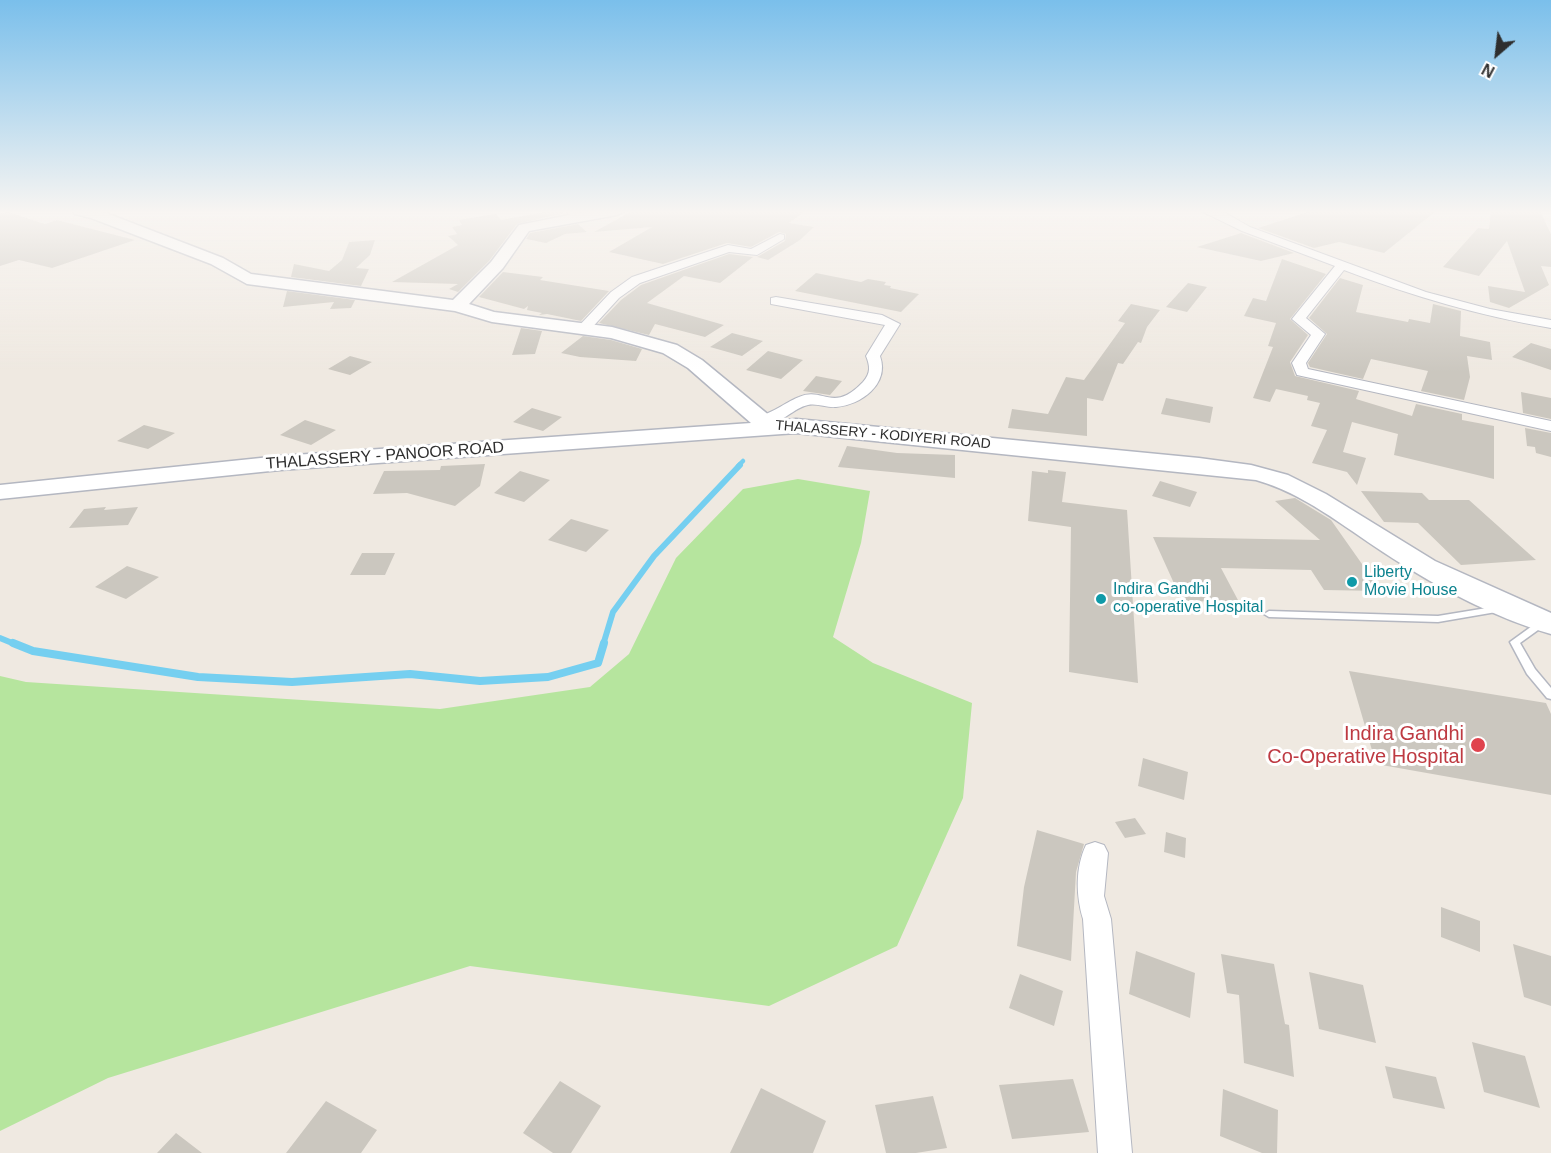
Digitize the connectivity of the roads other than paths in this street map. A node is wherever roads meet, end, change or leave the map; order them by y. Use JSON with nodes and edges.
{"nodes":[{"id":1,"x":223,"y":265,"type":"edge"},
{"id":2,"x":497,"y":265,"type":"edge"},
{"id":3,"x":680,"y":265,"type":"edge"},
{"id":4,"x":1342,"y":265,"type":"joint"},
{"id":5,"x":776,"y":301,"type":"dead end"},
{"id":6,"x":457,"y":306,"type":"junction"},
{"id":7,"x":1551,"y":324,"type":"edge"},
{"id":8,"x":583,"y":329,"type":"junction"},
{"id":9,"x":766,"y":424,"type":"junction"},
{"id":10,"x":1551,"y":426,"type":"edge"},
{"id":11,"x":0,"y":492,"type":"edge"},
{"id":12,"x":1511,"y":608,"type":"junction"},
{"id":13,"x":1269,"y":614,"type":"dead end"},
{"id":14,"x":1548,"y":622,"type":"edge"},
{"id":15,"x":1551,"y":695,"type":"edge"},
{"id":16,"x":1095,"y":853,"type":"dead end"},
{"id":17,"x":1114,"y":1153,"type":"edge"}],
"edges":[{"from":1,"to":6,"type":"main road","name":"THALASSERY - KODIYERI ROAD"},
{"from":2,"to":6,"type":"main road"},
{"from":3,"to":8,"type":"street"},
{"from":4,"to":7,"type":"street"},
{"from":4,"to":10,"type":"street"},
{"from":5,"to":9,"type":"street"},
{"from":6,"to":8,"type":"main road","name":"THALASSERY - KODIYERI ROAD"},
{"from":8,"to":9,"type":"main road","name":"THALASSERY - KODIYERI ROAD"},
{"from":9,"to":11,"type":"main road","name":"THALASSERY - PANOOR ROAD"},
{"from":9,"to":12,"type":"main road","name":"THALASSERY - KODIYERI ROAD"},
{"from":12,"to":13,"type":"lane"},
{"from":12,"to":14,"type":"main road","name":"THALASSERY - KODIYERI ROAD"},
{"from":14,"to":15,"type":"lane"},
{"from":16,"to":17,"type":"street"}]}
